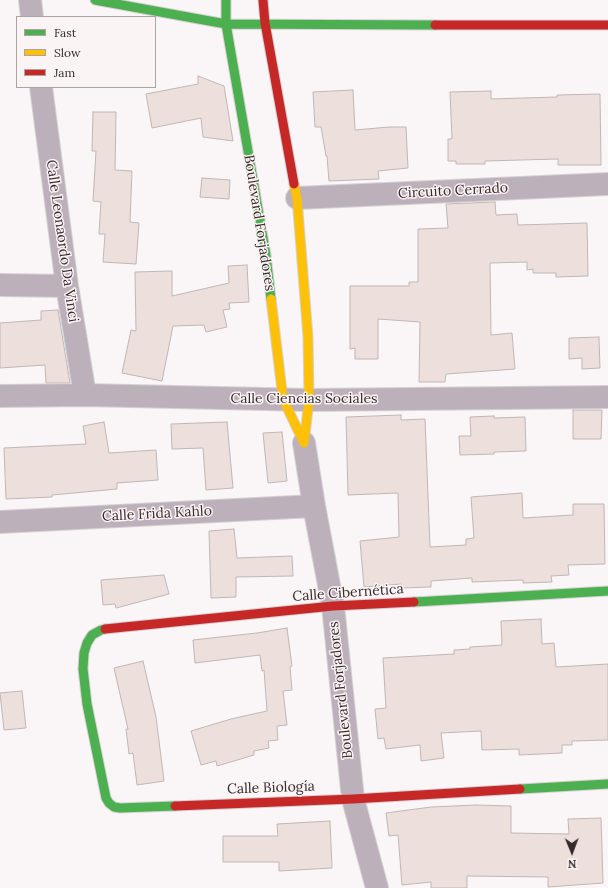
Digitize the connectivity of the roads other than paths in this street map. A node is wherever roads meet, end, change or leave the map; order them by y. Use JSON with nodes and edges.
{"nodes":[{"id":1,"x":30,"y":0,"type":"edge"},
{"id":2,"x":95,"y":0,"type":"edge"},
{"id":3,"x":226,"y":0,"type":"edge"},
{"id":4,"x":263,"y":0,"type":"edge"},
{"id":5,"x":32,"y":16,"type":"edge"},
{"id":6,"x":265,"y":23,"type":"junction"},
{"id":7,"x":226,"y":24,"type":"junction"},
{"id":8,"x":608,"y":26,"type":"edge"},
{"id":9,"x":41,"y":88,"type":"edge"},
{"id":10,"x":608,"y":184,"type":"edge"},
{"id":11,"x":297,"y":198,"type":"junction"},
{"id":12,"x":0,"y":284,"type":"edge"},
{"id":13,"x":67,"y":286,"type":"junction"},
{"id":14,"x":86,"y":395,"type":"junction"},
{"id":15,"x":0,"y":396,"type":"edge"},
{"id":16,"x":608,"y":397,"type":"edge"},
{"id":17,"x":283,"y":400,"type":"junction"},
{"id":18,"x":309,"y":400,"type":"junction"},
{"id":19,"x":304,"y":443,"type":"junction"},
{"id":20,"x":314,"y":506,"type":"junction"},
{"id":21,"x":0,"y":522,"type":"edge"},
{"id":22,"x":608,"y":591,"type":"edge"},
{"id":23,"x":333,"y":606,"type":"junction"},
{"id":24,"x":92,"y":635,"type":"joint"},
{"id":25,"x":608,"y":784,"type":"edge"},
{"id":26,"x":353,"y":799,"type":"junction"},
{"id":27,"x":377,"y":888,"type":"edge"}],
"edges":[{"from":1,"to":5,"type":"street"},
{"from":2,"to":7,"type":"street"},
{"from":3,"to":7,"type":"street","name":"Boulevard Forjadores"},
{"from":4,"to":6,"type":"street","name":"Boulevard Forjadores"},
{"from":6,"to":7,"type":"street"},
{"from":6,"to":8,"type":"street"},
{"from":6,"to":11,"type":"street","name":"Boulevard Forjadores"},
{"from":7,"to":17,"type":"street","name":"Boulevard Forjadores"},
{"from":9,"to":13,"type":"street","name":"Calle Leonaordo Da Vinci"},
{"from":10,"to":11,"type":"street","name":"Circuito Cerrado"},
{"from":11,"to":18,"type":"street","name":"Boulevard Forjadores"},
{"from":12,"to":13,"type":"street"},
{"from":13,"to":14,"type":"street","name":"Calle Leonaordo Da Vinci"},
{"from":14,"to":15,"type":"street","name":"Calle Ciencias Sociales"},
{"from":14,"to":17,"type":"street","name":"Calle Ciencias Sociales"},
{"from":16,"to":18,"type":"street","name":"Calle Ciencias Sociales"},
{"from":17,"to":18,"type":"street","name":"Calle Ciencias Sociales"},
{"from":17,"to":19,"type":"street","name":"Boulevard Forjadores"},
{"from":18,"to":19,"type":"street","name":"Boulevard Forjadores"},
{"from":19,"to":20,"type":"street","name":"Boulevard Forjadores"},
{"from":20,"to":21,"type":"street","name":"Calle Frida Kahlo"},
{"from":20,"to":23,"type":"street","name":"Boulevard Forjadores"},
{"from":22,"to":23,"type":"street","name":"Calle Cibernética"},
{"from":23,"to":24,"type":"street","name":"Calle Cibernética"},
{"from":23,"to":26,"type":"street","name":"Boulevard Forjadores"},
{"from":24,"to":26,"type":"street","name":"Calle Biología"},
{"from":25,"to":26,"type":"street","name":"Calle Biología"},
{"from":26,"to":27,"type":"street","name":"Boulevard Forjadores"}]}
